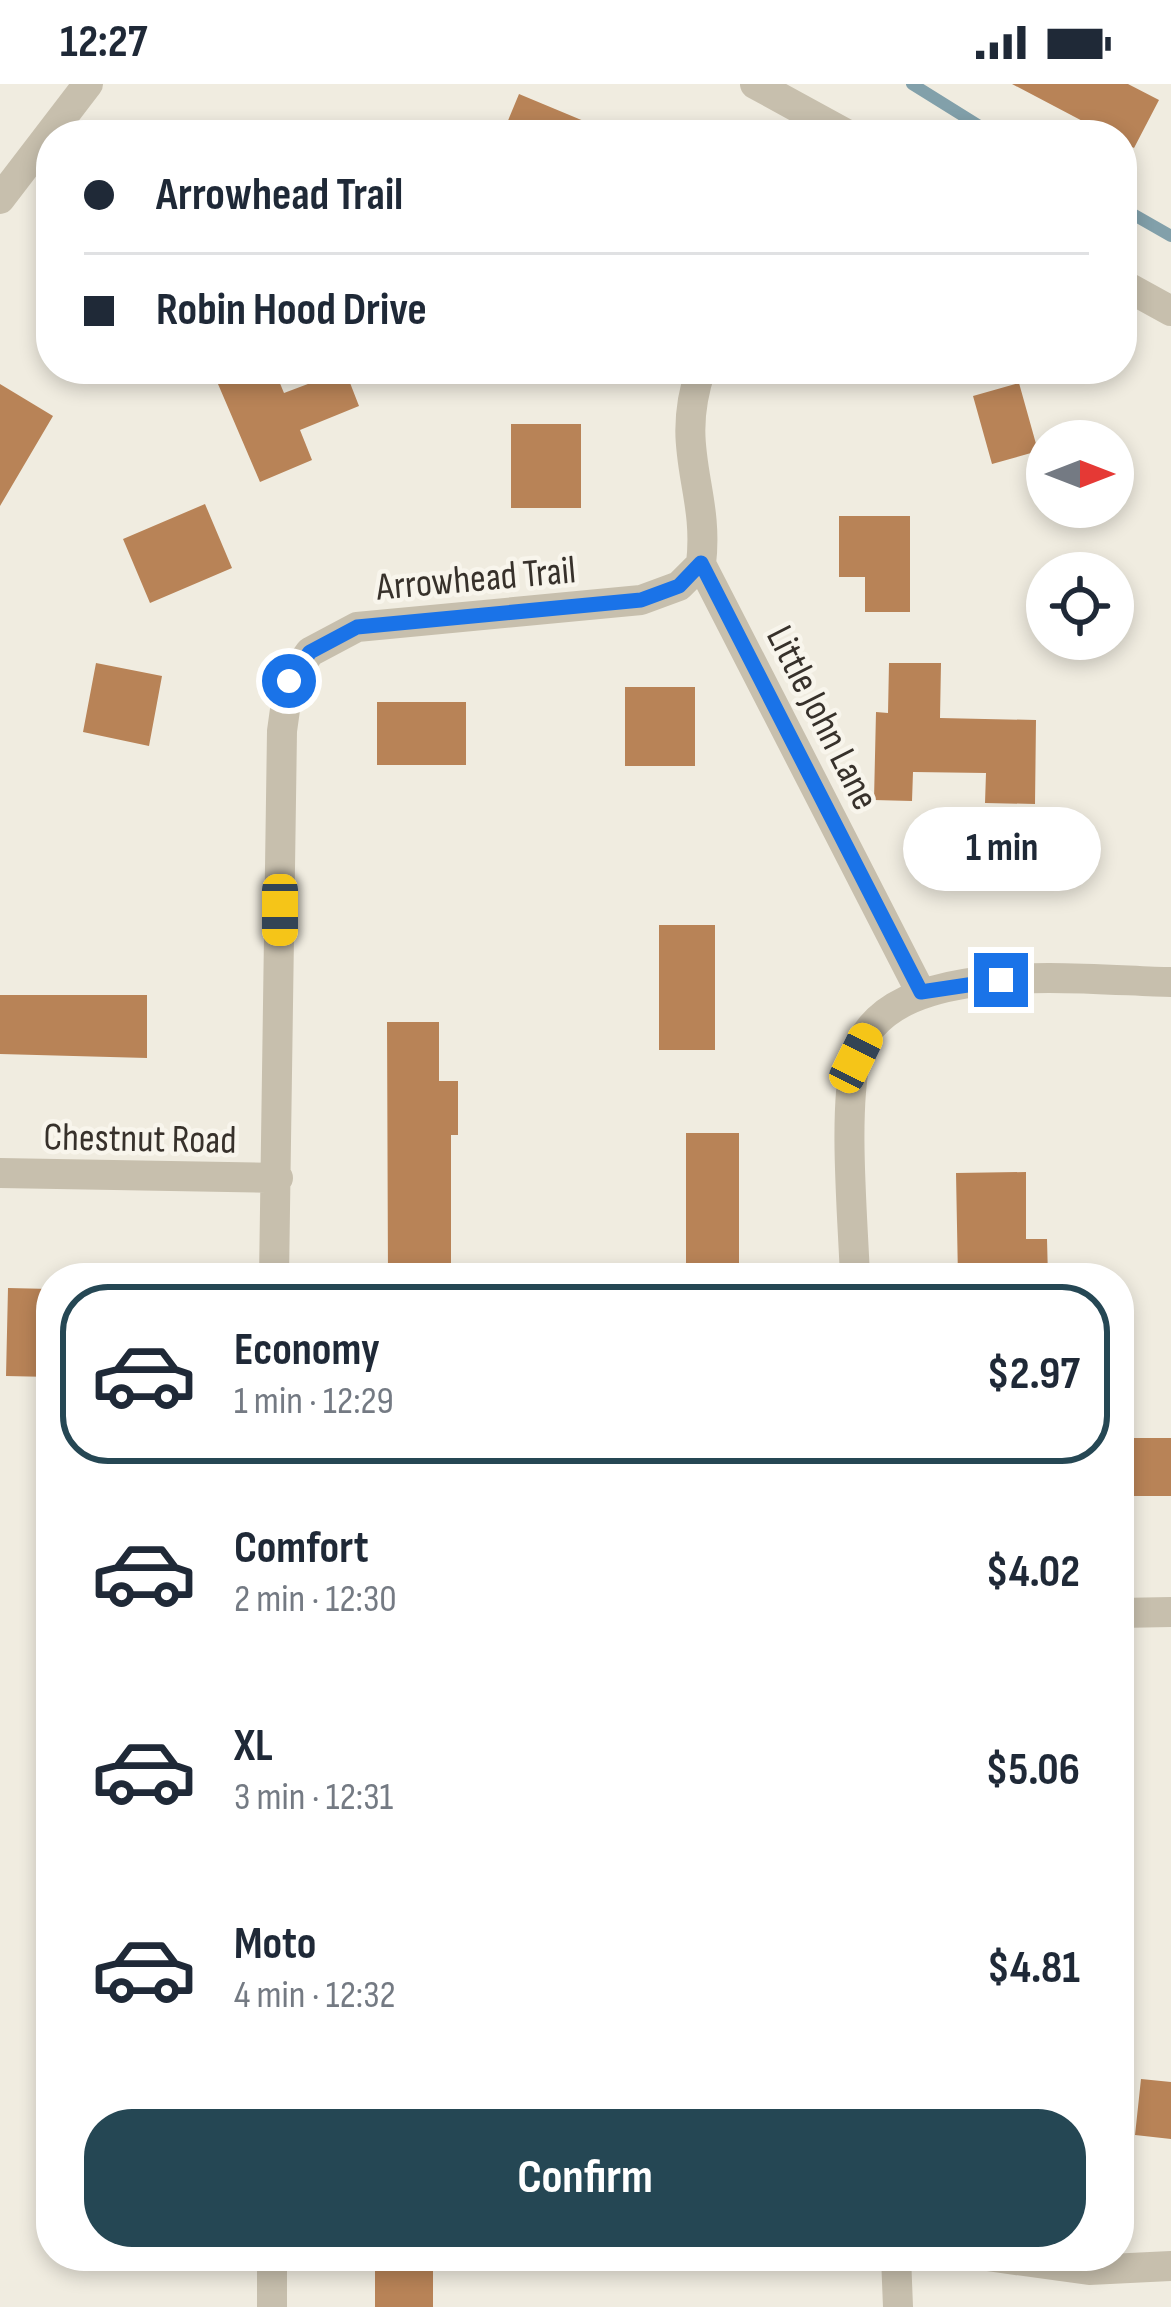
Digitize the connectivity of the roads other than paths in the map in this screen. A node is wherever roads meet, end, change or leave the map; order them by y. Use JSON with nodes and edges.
{"nodes":[{"id":1,"x":88,"y":84,"type":"edge"},
{"id":2,"x":754,"y":84,"type":"edge"},
{"id":3,"x":60,"y":120,"type":"edge"},
{"id":4,"x":790,"y":120,"type":"edge"},
{"id":5,"x":36,"y":152,"type":"edge"},
{"id":6,"x":0,"y":199,"type":"edge"},
{"id":7,"x":1137,"y":292,"type":"edge"},
{"id":8,"x":1171,"y":311,"type":"edge"},
{"id":9,"x":695,"y":384,"type":"edge"},
{"id":10,"x":701,"y":563,"type":"junction"},
{"id":11,"x":1171,"y":982,"type":"edge"},
{"id":12,"x":921,"y":992,"type":"junction"},
{"id":13,"x":0,"y":1173,"type":"edge"},
{"id":14,"x":278,"y":1178,"type":"junction"},
{"id":15,"x":275,"y":1263,"type":"edge"},
{"id":16,"x":855,"y":1263,"type":"edge"},
{"id":17,"x":1171,"y":1612,"type":"edge"},
{"id":18,"x":1134,"y":1613,"type":"edge"},
{"id":19,"x":1171,"y":2266,"type":"edge"},
{"id":20,"x":1134,"y":2268,"type":"edge"},
{"id":21,"x":272,"y":2271,"type":"edge"},
{"id":22,"x":897,"y":2271,"type":"edge"},
{"id":23,"x":272,"y":2307,"type":"edge"},
{"id":24,"x":898,"y":2307,"type":"edge"}],
"edges":[{"from":1,"to":3,"type":"street"},
{"from":2,"to":4,"type":"street"},
{"from":5,"to":6,"type":"street"},
{"from":7,"to":8,"type":"street"},
{"from":9,"to":10,"type":"street","name":"Little John Lane"},
{"from":10,"to":12,"type":"street","name":"Little John Lane"},
{"from":10,"to":14,"type":"street","name":"Arrowhead Trail"},
{"from":11,"to":12,"type":"street"},
{"from":12,"to":16,"type":"street"},
{"from":13,"to":14,"type":"street","name":"Chestnut Road"},
{"from":14,"to":15,"type":"street","name":"Arrowhead Trail"},
{"from":17,"to":18,"type":"street"},
{"from":19,"to":20,"type":"street"},
{"from":21,"to":23,"type":"street"},
{"from":22,"to":24,"type":"street"}]}
